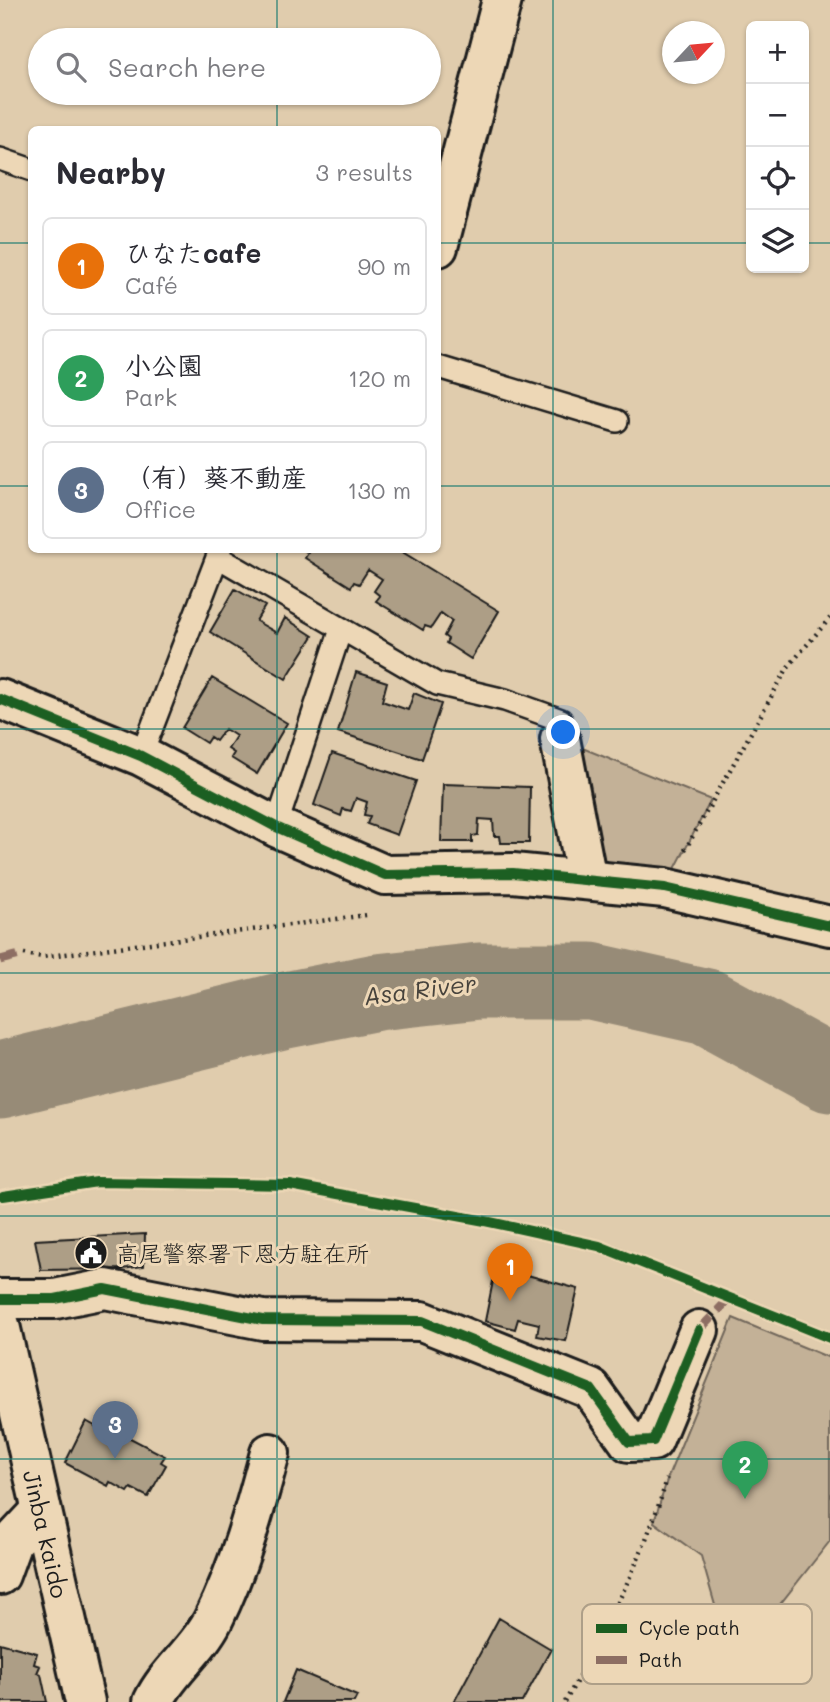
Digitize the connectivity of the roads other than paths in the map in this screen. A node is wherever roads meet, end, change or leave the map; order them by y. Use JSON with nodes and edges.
{"nodes":[{"id":1,"x":502,"y":0,"type":"edge"},
{"id":2,"x":0,"y":159,"type":"edge"},
{"id":3,"x":28,"y":169,"type":"edge"},
{"id":4,"x":441,"y":235,"type":"edge"},
{"id":5,"x":441,"y":368,"type":"edge"},
{"id":6,"x":617,"y":421,"type":"dead end"},
{"id":7,"x":219,"y":553,"type":"edge"},
{"id":8,"x":341,"y":629,"type":"junction"},
{"id":9,"x":0,"y":699,"type":"edge"},
{"id":10,"x":560,"y":738,"type":"joint"},
{"id":11,"x":141,"y":756,"type":"junction"},
{"id":12,"x":276,"y":827,"type":"junction"},
{"id":13,"x":587,"y":880,"type":"junction"},
{"id":14,"x":830,"y":926,"type":"edge"},
{"id":15,"x":0,"y":1299,"type":"edge"},
{"id":16,"x":0,"y":1325,"type":"edge"},
{"id":17,"x":699,"y":1330,"type":"dead end"},
{"id":18,"x":270,"y":1453,"type":"dead end"},
{"id":19,"x":41,"y":1511,"type":"junction"},
{"id":20,"x":0,"y":1575,"type":"edge"},
{"id":21,"x":85,"y":1702,"type":"edge"},
{"id":22,"x":153,"y":1702,"type":"edge"}],
"edges":[{"from":1,"to":4,"type":"street"},
{"from":2,"to":3,"type":"lane"},
{"from":5,"to":6,"type":"lane"},
{"from":7,"to":8,"type":"lane"},
{"from":7,"to":11,"type":"lane"},
{"from":8,"to":10,"type":"lane"},
{"from":8,"to":12,"type":"lane"},
{"from":9,"to":11,"type":"street"},
{"from":10,"to":13,"type":"street"},
{"from":11,"to":12,"type":"street"},
{"from":12,"to":13,"type":"street"},
{"from":13,"to":14,"type":"street"},
{"from":15,"to":17,"type":"street"},
{"from":16,"to":19,"type":"street","name":"Jinba kaido"},
{"from":18,"to":22,"type":"street"},
{"from":19,"to":20,"type":"street"},
{"from":19,"to":21,"type":"street","name":"Jinba kaido"}]}
